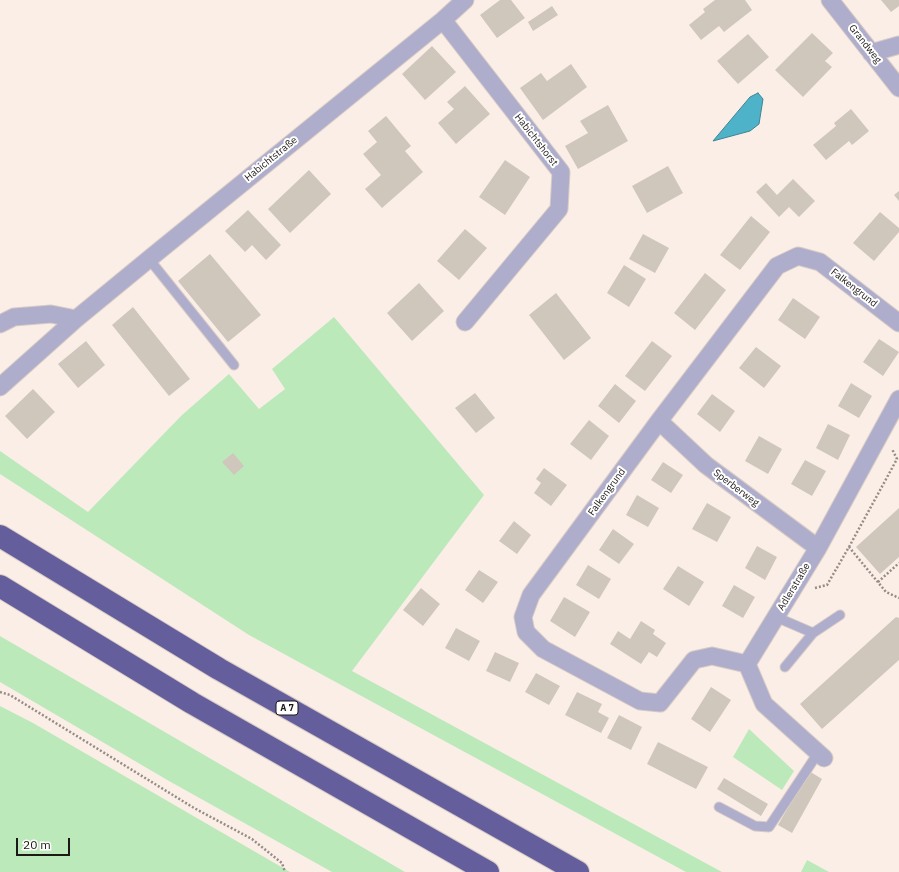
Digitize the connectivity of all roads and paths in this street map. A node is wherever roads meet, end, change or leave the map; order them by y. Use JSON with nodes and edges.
{"nodes":[{"id":1,"x":465,"y":0,"type":"edge"},
{"id":2,"x":830,"y":0,"type":"edge"},
{"id":3,"x":443,"y":20,"type":"junction"},
{"id":4,"x":899,"y":45,"type":"edge"},
{"id":5,"x":871,"y":53,"type":"junction"},
{"id":6,"x":899,"y":88,"type":"edge"},
{"id":7,"x":149,"y":259,"type":"junction"},
{"id":8,"x":76,"y":319,"type":"junction"},
{"id":9,"x":465,"y":322,"type":"dead end"},
{"id":10,"x":899,"y":323,"type":"edge"},
{"id":11,"x":0,"y":324,"type":"edge"},
{"id":12,"x":234,"y":365,"type":"dead end"},
{"id":13,"x":0,"y":387,"type":"edge"},
{"id":14,"x":899,"y":399,"type":"edge"},
{"id":15,"x":659,"y":421,"type":"junction"},
{"id":16,"x":882,"y":430,"type":"junction"},
{"id":17,"x":0,"y":536,"type":"edge"},
{"id":18,"x":849,"y":547,"type":"junction"},
{"id":19,"x":818,"y":548,"type":"junction"},
{"id":20,"x":899,"y":563,"type":"edge"},
{"id":21,"x":878,"y":582,"type":"junction"},
{"id":22,"x":796,"y":584,"type":"junction"},
{"id":23,"x":0,"y":586,"type":"edge"},
{"id":24,"x":899,"y":598,"type":"edge"},
{"id":25,"x":840,"y":615,"type":"dead end"},
{"id":26,"x":776,"y":617,"type":"junction"},
{"id":27,"x":813,"y":633,"type":"junction"},
{"id":28,"x":747,"y":664,"type":"junction"},
{"id":29,"x":785,"y":667,"type":"dead end"},
{"id":30,"x":0,"y":692,"type":"edge"},
{"id":31,"x":821,"y":756,"type":"joint"},
{"id":32,"x":718,"y":807,"type":"dead end"},
{"id":33,"x":284,"y":872,"type":"edge"},
{"id":34,"x":488,"y":872,"type":"edge"},
{"id":35,"x":578,"y":872,"type":"edge"}],
"edges":[{"from":1,"to":3,"type":"street","name":"Habichtstraße"},
{"from":2,"to":5,"type":"street","name":"Grandweg"},
{"from":3,"to":7,"type":"street","name":"Habichtstraße"},
{"from":3,"to":9,"type":"street","name":"Habichtshorst"},
{"from":4,"to":5,"type":"street"},
{"from":5,"to":6,"type":"street","name":"Grandweg"},
{"from":7,"to":8,"type":"street","name":"Habichtstraße"},
{"from":7,"to":12,"type":"lane"},
{"from":8,"to":11,"type":"street"},
{"from":8,"to":13,"type":"street","name":"Habichtstraße"},
{"from":10,"to":15,"type":"street","name":"Falkengrund"},
{"from":14,"to":16,"type":"street","name":"Adlerstraße"},
{"from":15,"to":19,"type":"street","name":"Sperberweg"},
{"from":15,"to":28,"type":"street","name":"Falkengrund"},
{"from":16,"to":18,"type":"path"},
{"from":16,"to":19,"type":"street","name":"Adlerstraße"},
{"from":17,"to":35,"type":"highway","number":"A 7"},
{"from":18,"to":21,"type":"path"},
{"from":18,"to":22,"type":"path"},
{"from":19,"to":22,"type":"street","name":"Adlerstraße"},
{"from":20,"to":21,"type":"path"},
{"from":21,"to":24,"type":"path"},
{"from":22,"to":26,"type":"street","name":"Adlerstraße"},
{"from":23,"to":34,"type":"highway"},
{"from":25,"to":27,"type":"lane"},
{"from":26,"to":27,"type":"lane"},
{"from":26,"to":28,"type":"street","name":"Adlerstraße"},
{"from":27,"to":29,"type":"lane"},
{"from":28,"to":31,"type":"street"},
{"from":30,"to":33,"type":"path"},
{"from":31,"to":32,"type":"lane"}]}
